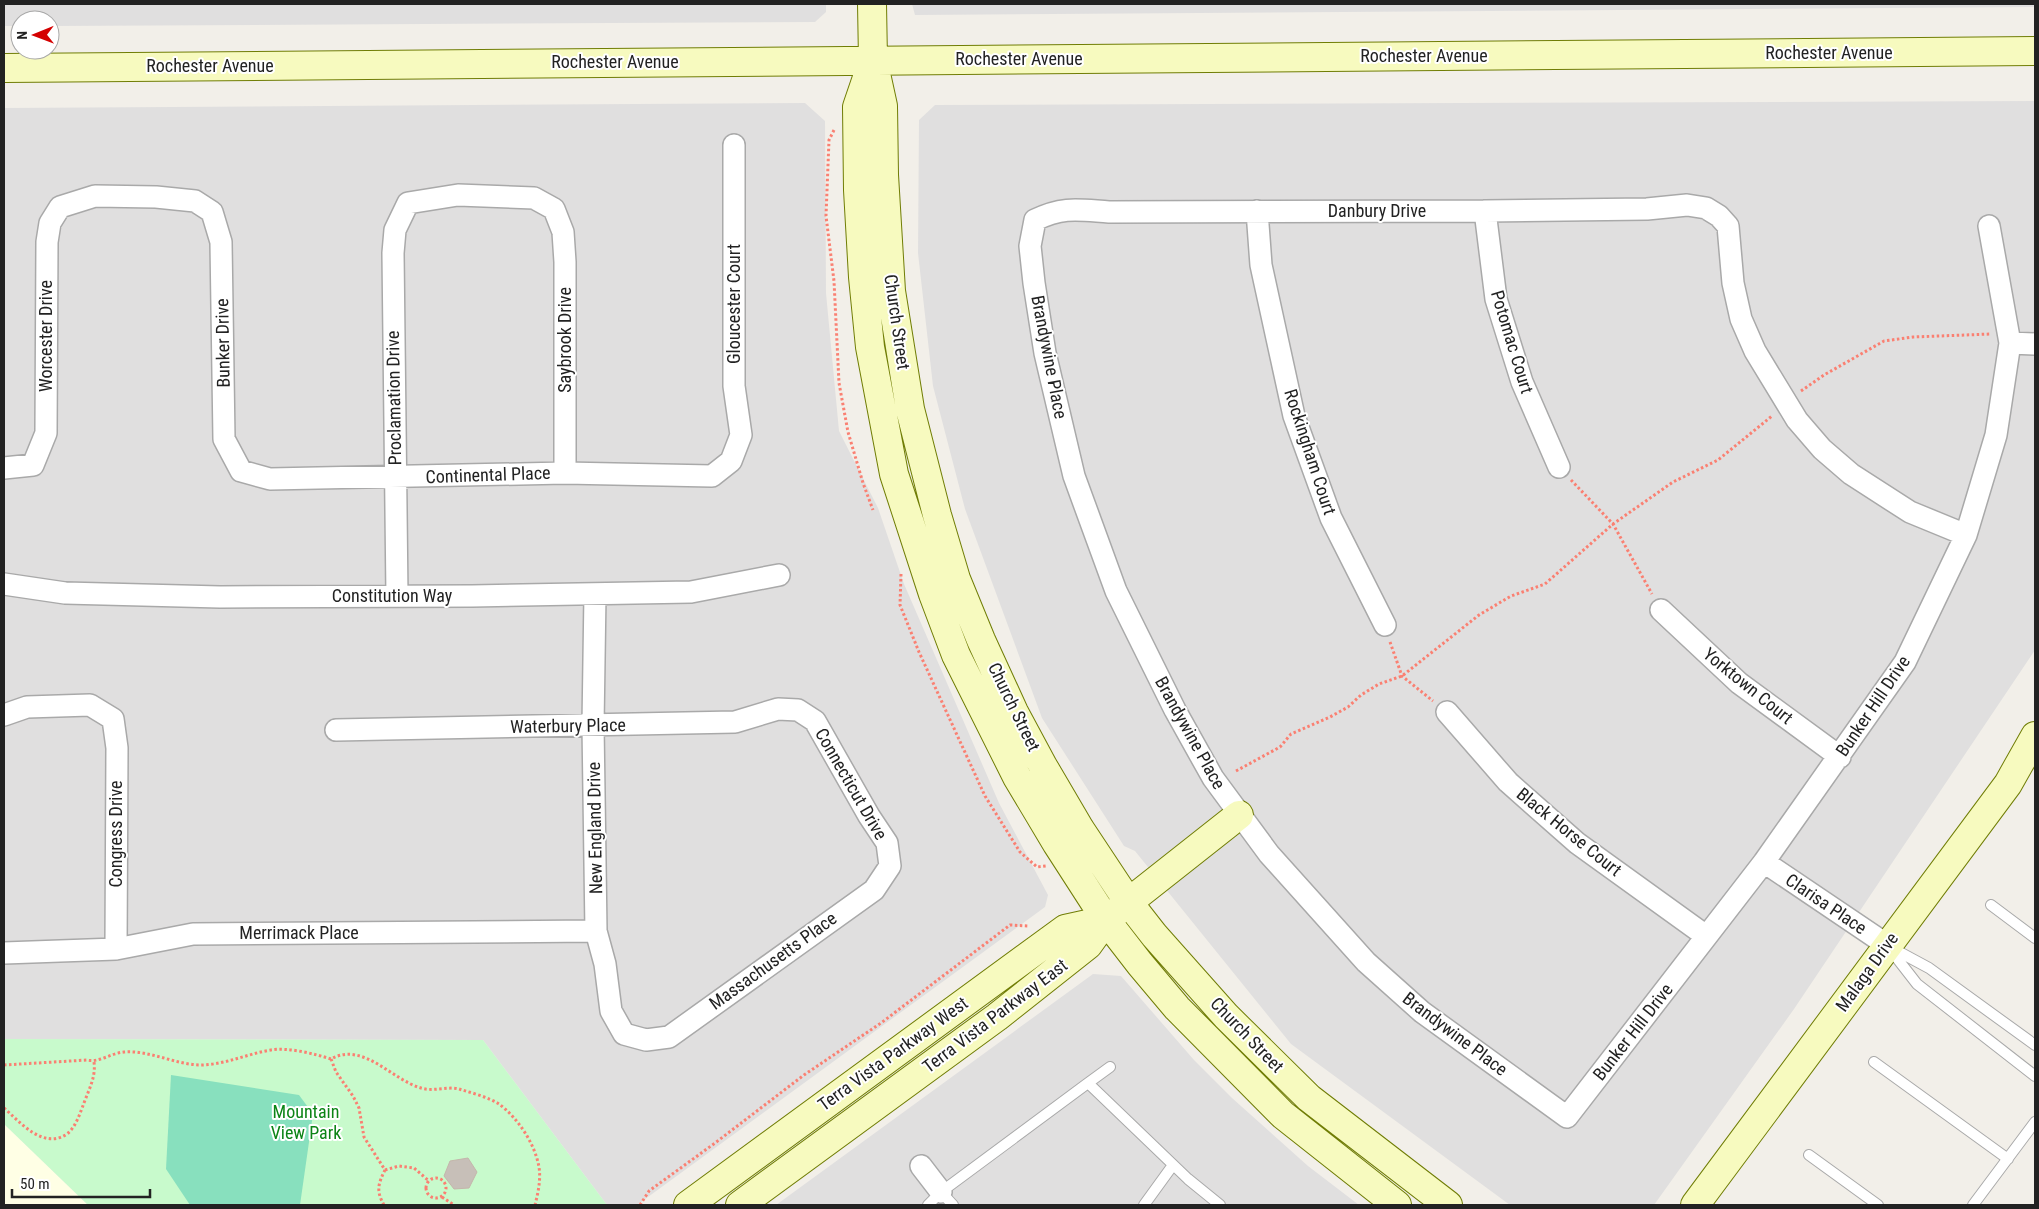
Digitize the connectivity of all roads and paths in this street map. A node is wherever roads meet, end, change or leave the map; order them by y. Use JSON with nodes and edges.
{"nodes":[{"id":1,"x":872,"y":4,"type":"edge"},
{"id":2,"x":2035,"y":51,"type":"edge"},
{"id":3,"x":872,"y":60,"type":"junction"},
{"id":4,"x":4,"y":68,"type":"edge"},
{"id":5,"x":836,"y":125,"type":"dead end"},
{"id":6,"x":734,"y":145,"type":"dead end"},
{"id":7,"x":554,"y":209,"type":"joint"},
{"id":8,"x":1257,"y":211,"type":"junction"},
{"id":9,"x":1485,"y":211,"type":"junction"},
{"id":10,"x":212,"y":212,"type":"joint"},
{"id":11,"x":1035,"y":220,"type":"joint"},
{"id":12,"x":1989,"y":226,"type":"dead end"},
{"id":13,"x":2009,"y":338,"type":"junction"},
{"id":14,"x":2035,"y":344,"type":"edge"},
{"id":15,"x":1786,"y":402,"type":"junction"},
{"id":16,"x":731,"y":461,"type":"joint"},
{"id":17,"x":1559,"y":467,"type":"joint"},
{"id":18,"x":4,"y":468,"type":"edge"},
{"id":19,"x":241,"y":470,"type":"joint"},
{"id":20,"x":565,"y":473,"type":"junction"},
{"id":21,"x":395,"y":478,"type":"junction"},
{"id":22,"x":873,"y":510,"type":"dead end"},
{"id":23,"x":1613,"y":524,"type":"junction"},
{"id":24,"x":1966,"y":535,"type":"junction"},
{"id":25,"x":901,"y":574,"type":"dead end"},
{"id":26,"x":780,"y":575,"type":"dead end"},
{"id":27,"x":4,"y":584,"type":"edge"},
{"id":28,"x":594,"y":594,"type":"junction"},
{"id":29,"x":398,"y":596,"type":"junction"},
{"id":30,"x":1661,"y":610,"type":"joint"},
{"id":31,"x":1384,"y":625,"type":"joint"},
{"id":32,"x":1402,"y":676,"type":"junction"},
{"id":33,"x":798,"y":710,"type":"joint"},
{"id":34,"x":1447,"y":712,"type":"joint"},
{"id":35,"x":4,"y":715,"type":"edge"},
{"id":36,"x":593,"y":725,"type":"junction"},
{"id":37,"x":336,"y":730,"type":"dead end"},
{"id":38,"x":2035,"y":736,"type":"edge"},
{"id":39,"x":1840,"y":757,"type":"junction"},
{"id":40,"x":1236,"y":771,"type":"dead end"},
{"id":41,"x":1240,"y":815,"type":"junction"},
{"id":42,"x":1764,"y":862,"type":"junction"},
{"id":43,"x":890,"y":866,"type":"joint"},
{"id":44,"x":1047,"y":866,"type":"dead end"},
{"id":45,"x":1129,"y":903,"type":"junction"},
{"id":46,"x":1991,"y":905,"type":"dead end"},
{"id":47,"x":1106,"y":920,"type":"junction"},
{"id":48,"x":1032,"y":927,"type":"dead end"},
{"id":49,"x":596,"y":931,"type":"junction"},
{"id":50,"x":1706,"y":936,"type":"junction"},
{"id":51,"x":2035,"y":938,"type":"edge"},
{"id":52,"x":1887,"y":945,"type":"junction"},
{"id":53,"x":116,"y":949,"type":"junction"},
{"id":54,"x":4,"y":953,"type":"edge"},
{"id":55,"x":646,"y":1040,"type":"joint"},
{"id":56,"x":2035,"y":1045,"type":"edge"},
{"id":57,"x":332,"y":1059,"type":"junction"},
{"id":58,"x":94,"y":1062,"type":"junction"},
{"id":59,"x":1874,"y":1062,"type":"dead end"},
{"id":60,"x":4,"y":1065,"type":"edge"},
{"id":61,"x":1110,"y":1067,"type":"dead end"},
{"id":62,"x":2035,"y":1076,"type":"edge"},
{"id":63,"x":1088,"y":1084,"type":"junction"},
{"id":64,"x":4,"y":1108,"type":"edge"},
{"id":65,"x":1567,"y":1117,"type":"joint"},
{"id":66,"x":2035,"y":1122,"type":"edge"},
{"id":67,"x":1809,"y":1154,"type":"dead end"},
{"id":68,"x":2008,"y":1159,"type":"junction"},
{"id":69,"x":1173,"y":1165,"type":"junction"},
{"id":70,"x":921,"y":1166,"type":"dead end"},
{"id":71,"x":385,"y":1170,"type":"junction"},
{"id":72,"x":429,"y":1181,"type":"junction"},
{"id":73,"x":442,"y":1197,"type":"junction"},
{"id":74,"x":941,"y":1201,"type":"edge"},
{"id":75,"x":384,"y":1205,"type":"edge"},
{"id":76,"x":454,"y":1205,"type":"edge"},
{"id":77,"x":535,"y":1205,"type":"edge"},
{"id":78,"x":640,"y":1205,"type":"edge"},
{"id":79,"x":688,"y":1205,"type":"edge"},
{"id":80,"x":740,"y":1205,"type":"edge"},
{"id":81,"x":1144,"y":1205,"type":"edge"},
{"id":82,"x":1220,"y":1205,"type":"edge"},
{"id":83,"x":1397,"y":1205,"type":"edge"},
{"id":84,"x":1448,"y":1205,"type":"edge"},
{"id":85,"x":1695,"y":1205,"type":"edge"},
{"id":86,"x":1878,"y":1205,"type":"edge"},
{"id":87,"x":1973,"y":1205,"type":"edge"}],
"edges":[{"from":1,"to":3,"type":"main road","name":"Church Street"},
{"from":2,"to":3,"type":"main road","name":"Rochester Avenue"},
{"from":3,"to":4,"type":"main road","name":"Rochester Avenue"},
{"from":3,"to":45,"type":"main road","name":"Church Street"},
{"from":3,"to":47,"type":"main road","name":"Church Street"},
{"from":5,"to":22,"type":"path"},
{"from":6,"to":16,"type":"street","name":"Gloucester Court"},
{"from":7,"to":20,"type":"street","name":"Saybrook Drive"},
{"from":7,"to":21,"type":"street","name":"Proclamation Drive"},
{"from":8,"to":9,"type":"street","name":"Danbury Drive"},
{"from":8,"to":11,"type":"street","name":"Danbury Drive"},
{"from":8,"to":31,"type":"street","name":"Rockingham Court"},
{"from":9,"to":15,"type":"street","name":"Danbury Drive"},
{"from":9,"to":17,"type":"street","name":"Potomac Court"},
{"from":10,"to":18,"type":"street","name":"Worcester Drive"},
{"from":10,"to":19,"type":"street","name":"Bunker Drive"},
{"from":11,"to":41,"type":"street","name":"Brandywine Place"},
{"from":12,"to":13,"type":"street","name":"Bunker Hill Drive"},
{"from":13,"to":14,"type":"street"},
{"from":13,"to":15,"type":"path"},
{"from":13,"to":24,"type":"street","name":"Bunker Hill Drive"},
{"from":15,"to":23,"type":"path"},
{"from":15,"to":24,"type":"street"},
{"from":16,"to":20,"type":"street","name":"Continental Place"},
{"from":17,"to":23,"type":"path"},
{"from":19,"to":21,"type":"street","name":"Continental Place"},
{"from":20,"to":21,"type":"street","name":"Continental Place"},
{"from":21,"to":29,"type":"street","name":"Proclamation Drive"},
{"from":23,"to":30,"type":"path"},
{"from":23,"to":32,"type":"path"},
{"from":24,"to":39,"type":"street","name":"Bunker Hill Drive"},
{"from":25,"to":44,"type":"path"},
{"from":26,"to":28,"type":"street","name":"Constitution Way"},
{"from":27,"to":29,"type":"street","name":"Constitution Way"},
{"from":28,"to":29,"type":"street","name":"Constitution Way"},
{"from":28,"to":36,"type":"street","name":"New England Drive"},
{"from":30,"to":39,"type":"street","name":"Yorktown Court"},
{"from":31,"to":32,"type":"path"},
{"from":32,"to":34,"type":"path"},
{"from":32,"to":40,"type":"path"},
{"from":33,"to":36,"type":"street","name":"Waterbury Place"},
{"from":33,"to":43,"type":"street","name":"Connecticut Drive"},
{"from":34,"to":50,"type":"street","name":"Black Horse Court"},
{"from":35,"to":53,"type":"street","name":"Congress Drive"},
{"from":36,"to":37,"type":"street","name":"Waterbury Place"},
{"from":36,"to":49,"type":"street","name":"New England Drive"},
{"from":38,"to":52,"type":"main road","name":"Malaga Drive"},
{"from":39,"to":42,"type":"street","name":"Bunker Hill Drive"},
{"from":41,"to":45,"type":"main road","name":"Terra Vista Parkway East"},
{"from":41,"to":65,"type":"street","name":"Brandywine Place"},
{"from":42,"to":50,"type":"street","name":"Bunker Hill Drive"},
{"from":42,"to":52,"type":"street","name":"Clarisa Place"},
{"from":43,"to":55,"type":"street","name":"Massachusetts Place"},
{"from":45,"to":47,"type":"main road","name":"Terra Vista Parkway East"},
{"from":45,"to":84,"type":"main road","name":"Church Street"},
{"from":46,"to":51,"type":"lane"},
{"from":47,"to":79,"type":"main road","name":"Terra Vista Parkway West"},
{"from":47,"to":80,"type":"main road","name":"Terra Vista Parkway East"},
{"from":47,"to":83,"type":"main road","name":"Church Street"},
{"from":48,"to":78,"type":"path"},
{"from":49,"to":53,"type":"street","name":"Merrimack Place"},
{"from":49,"to":55,"type":"street","name":"New England Drive"},
{"from":50,"to":65,"type":"street","name":"Bunker Hill Drive"},
{"from":52,"to":56,"type":"lane"},
{"from":52,"to":62,"type":"lane"},
{"from":52,"to":85,"type":"main road","name":"Malaga Drive"},
{"from":53,"to":54,"type":"street","name":"Merrimack Place"},
{"from":57,"to":58,"type":"path"},
{"from":57,"to":71,"type":"path"},
{"from":57,"to":77,"type":"path"},
{"from":58,"to":60,"type":"path"},
{"from":58,"to":64,"type":"path"},
{"from":59,"to":68,"type":"lane"},
{"from":61,"to":63,"type":"lane"},
{"from":63,"to":69,"type":"lane"},
{"from":63,"to":74,"type":"lane"},
{"from":66,"to":68,"type":"lane"},
{"from":67,"to":86,"type":"lane"},
{"from":68,"to":87,"type":"lane"},
{"from":69,"to":81,"type":"lane"},
{"from":69,"to":82,"type":"lane"},
{"from":70,"to":74,"type":"street"},
{"from":71,"to":72,"type":"path"},
{"from":71,"to":75,"type":"path"},
{"from":72,"to":73,"type":"path"},
{"from":72,"to":73,"type":"path"},
{"from":73,"to":76,"type":"path"}]}
